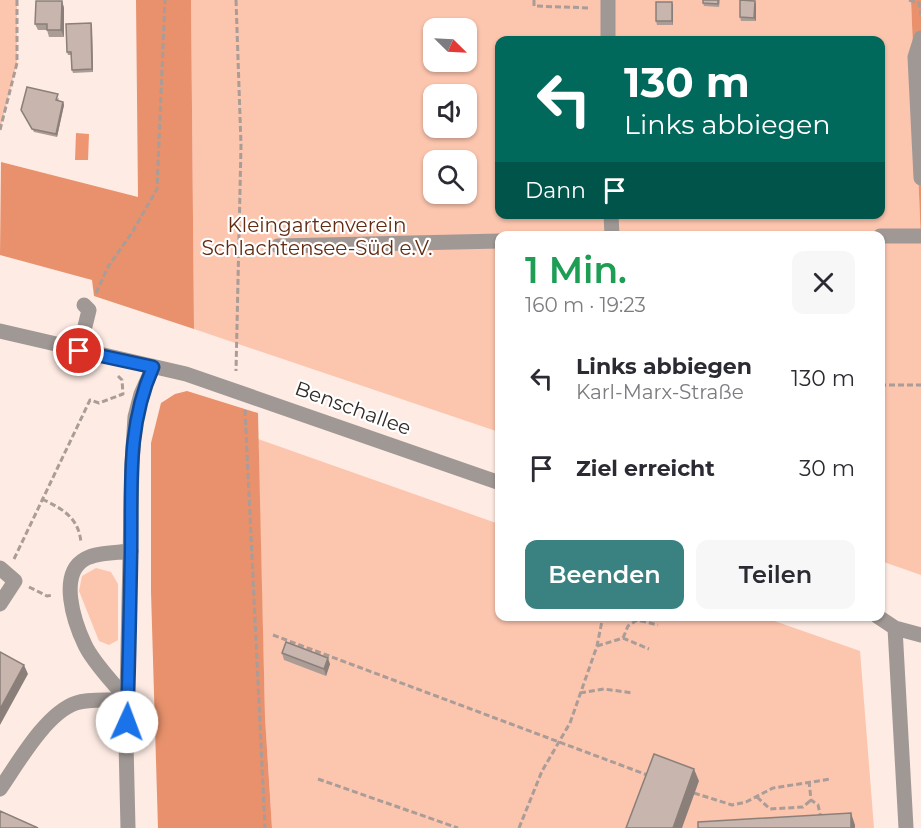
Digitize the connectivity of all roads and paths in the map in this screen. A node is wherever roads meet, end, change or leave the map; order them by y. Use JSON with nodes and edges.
{"nodes":[{"id":1,"x":17,"y":0,"type":"edge"},
{"id":2,"x":165,"y":0,"type":"edge"},
{"id":3,"x":236,"y":0,"type":"edge"},
{"id":4,"x":534,"y":0,"type":"edge"},
{"id":5,"x":909,"y":0,"type":"edge"},
{"id":6,"x":608,"y":4,"type":"edge"},
{"id":7,"x":921,"y":15,"type":"edge"},
{"id":8,"x":608,"y":36,"type":"edge"},
{"id":9,"x":921,"y":38,"type":"edge"},
{"id":10,"x":0,"y":130,"type":"edge"},
{"id":11,"x":921,"y":178,"type":"edge"},
{"id":12,"x":921,"y":236,"type":"edge"},
{"id":13,"x":885,"y":237,"type":"edge"},
{"id":14,"x":495,"y":241,"type":"edge"},
{"id":15,"x":278,"y":246,"type":"dead end"},
{"id":16,"x":86,"y":307,"type":"joint"},
{"id":17,"x":0,"y":331,"type":"edge"},
{"id":18,"x":79,"y":351,"type":"junction"},
{"id":19,"x":153,"y":367,"type":"junction"},
{"id":20,"x":236,"y":371,"type":"dead end"},
{"id":21,"x":114,"y":372,"type":"dead end"},
{"id":22,"x":885,"y":385,"type":"edge"},
{"id":23,"x":921,"y":385,"type":"edge"},
{"id":24,"x":245,"y":406,"type":"dead end"},
{"id":25,"x":495,"y":481,"type":"edge"},
{"id":26,"x":42,"y":499,"type":"junction"},
{"id":27,"x":131,"y":551,"type":"junction"},
{"id":28,"x":83,"y":560,"type":"junction"},
{"id":29,"x":0,"y":568,"type":"edge"},
{"id":30,"x":15,"y":581,"type":"junction"},
{"id":31,"x":70,"y":593,"type":"junction"},
{"id":32,"x":0,"y":604,"type":"edge"},
{"id":33,"x":602,"y":621,"type":"edge"},
{"id":34,"x":636,"y":621,"type":"edge"},
{"id":35,"x":641,"y":621,"type":"edge"},
{"id":36,"x":884,"y":621,"type":"edge"},
{"id":37,"x":658,"y":625,"type":"dead end"},
{"id":38,"x":895,"y":628,"type":"junction"},
{"id":39,"x":273,"y":635,"type":"dead end"},
{"id":40,"x":921,"y":635,"type":"edge"},
{"id":41,"x":623,"y":638,"type":"junction"},
{"id":42,"x":597,"y":646,"type":"junction"},
{"id":43,"x":649,"y":649,"type":"dead end"},
{"id":44,"x":580,"y":693,"type":"junction"},
{"id":45,"x":633,"y":693,"type":"dead end"},
{"id":46,"x":127,"y":700,"type":"junction"},
{"id":47,"x":558,"y":741,"type":"junction"},
{"id":48,"x":655,"y":777,"type":"edge"},
{"id":49,"x":318,"y":779,"type":"dead end"},
{"id":50,"x":831,"y":779,"type":"dead end"},
{"id":51,"x":809,"y":782,"type":"junction"},
{"id":52,"x":0,"y":789,"type":"edge"},
{"id":53,"x":694,"y":793,"type":"edge"},
{"id":54,"x":757,"y":796,"type":"junction"},
{"id":55,"x":811,"y":800,"type":"junction"},
{"id":56,"x":822,"y":821,"type":"edge"},
{"id":57,"x":128,"y":828,"type":"edge"},
{"id":58,"x":265,"y":828,"type":"edge"},
{"id":59,"x":458,"y":828,"type":"edge"},
{"id":60,"x":519,"y":828,"type":"edge"},
{"id":61,"x":906,"y":828,"type":"edge"}],
"edges":[{"from":1,"to":10,"type":"path"},
{"from":2,"to":16,"type":"path"},
{"from":3,"to":20,"type":"path"},
{"from":4,"to":6,"type":"path"},
{"from":5,"to":7,"type":"path"},
{"from":6,"to":8,"type":"street"},
{"from":9,"to":11,"type":"street"},
{"from":12,"to":13,"type":"street"},
{"from":14,"to":15,"type":"street"},
{"from":16,"to":18,"type":"street"},
{"from":17,"to":18,"type":"street","name":"Benschallee"},
{"from":18,"to":19,"type":"street","name":"Benschallee"},
{"from":19,"to":25,"type":"street","name":"Benschallee"},
{"from":19,"to":27,"type":"street"},
{"from":21,"to":26,"type":"path"},
{"from":22,"to":23,"type":"path"},
{"from":24,"to":58,"type":"path"},
{"from":26,"to":28,"type":"path"},
{"from":26,"to":30,"type":"path"},
{"from":27,"to":28,"type":"street"},
{"from":27,"to":46,"type":"street"},
{"from":28,"to":31,"type":"street"},
{"from":29,"to":30,"type":"street"},
{"from":30,"to":31,"type":"path"},
{"from":30,"to":32,"type":"street"},
{"from":31,"to":46,"type":"street"},
{"from":33,"to":42,"type":"path"},
{"from":34,"to":41,"type":"path"},
{"from":35,"to":37,"type":"path"},
{"from":36,"to":38,"type":"street"},
{"from":38,"to":40,"type":"street"},
{"from":38,"to":61,"type":"street"},
{"from":39,"to":47,"type":"path"},
{"from":41,"to":42,"type":"path"},
{"from":41,"to":43,"type":"path"},
{"from":42,"to":44,"type":"path"},
{"from":44,"to":45,"type":"path"},
{"from":44,"to":47,"type":"path"},
{"from":46,"to":52,"type":"street"},
{"from":46,"to":57,"type":"street"},
{"from":47,"to":48,"type":"path"},
{"from":47,"to":60,"type":"path"},
{"from":49,"to":59,"type":"path"},
{"from":50,"to":51,"type":"path"},
{"from":51,"to":54,"type":"path"},
{"from":51,"to":55,"type":"path"},
{"from":53,"to":54,"type":"path"},
{"from":54,"to":55,"type":"path"},
{"from":55,"to":56,"type":"path"}]}
